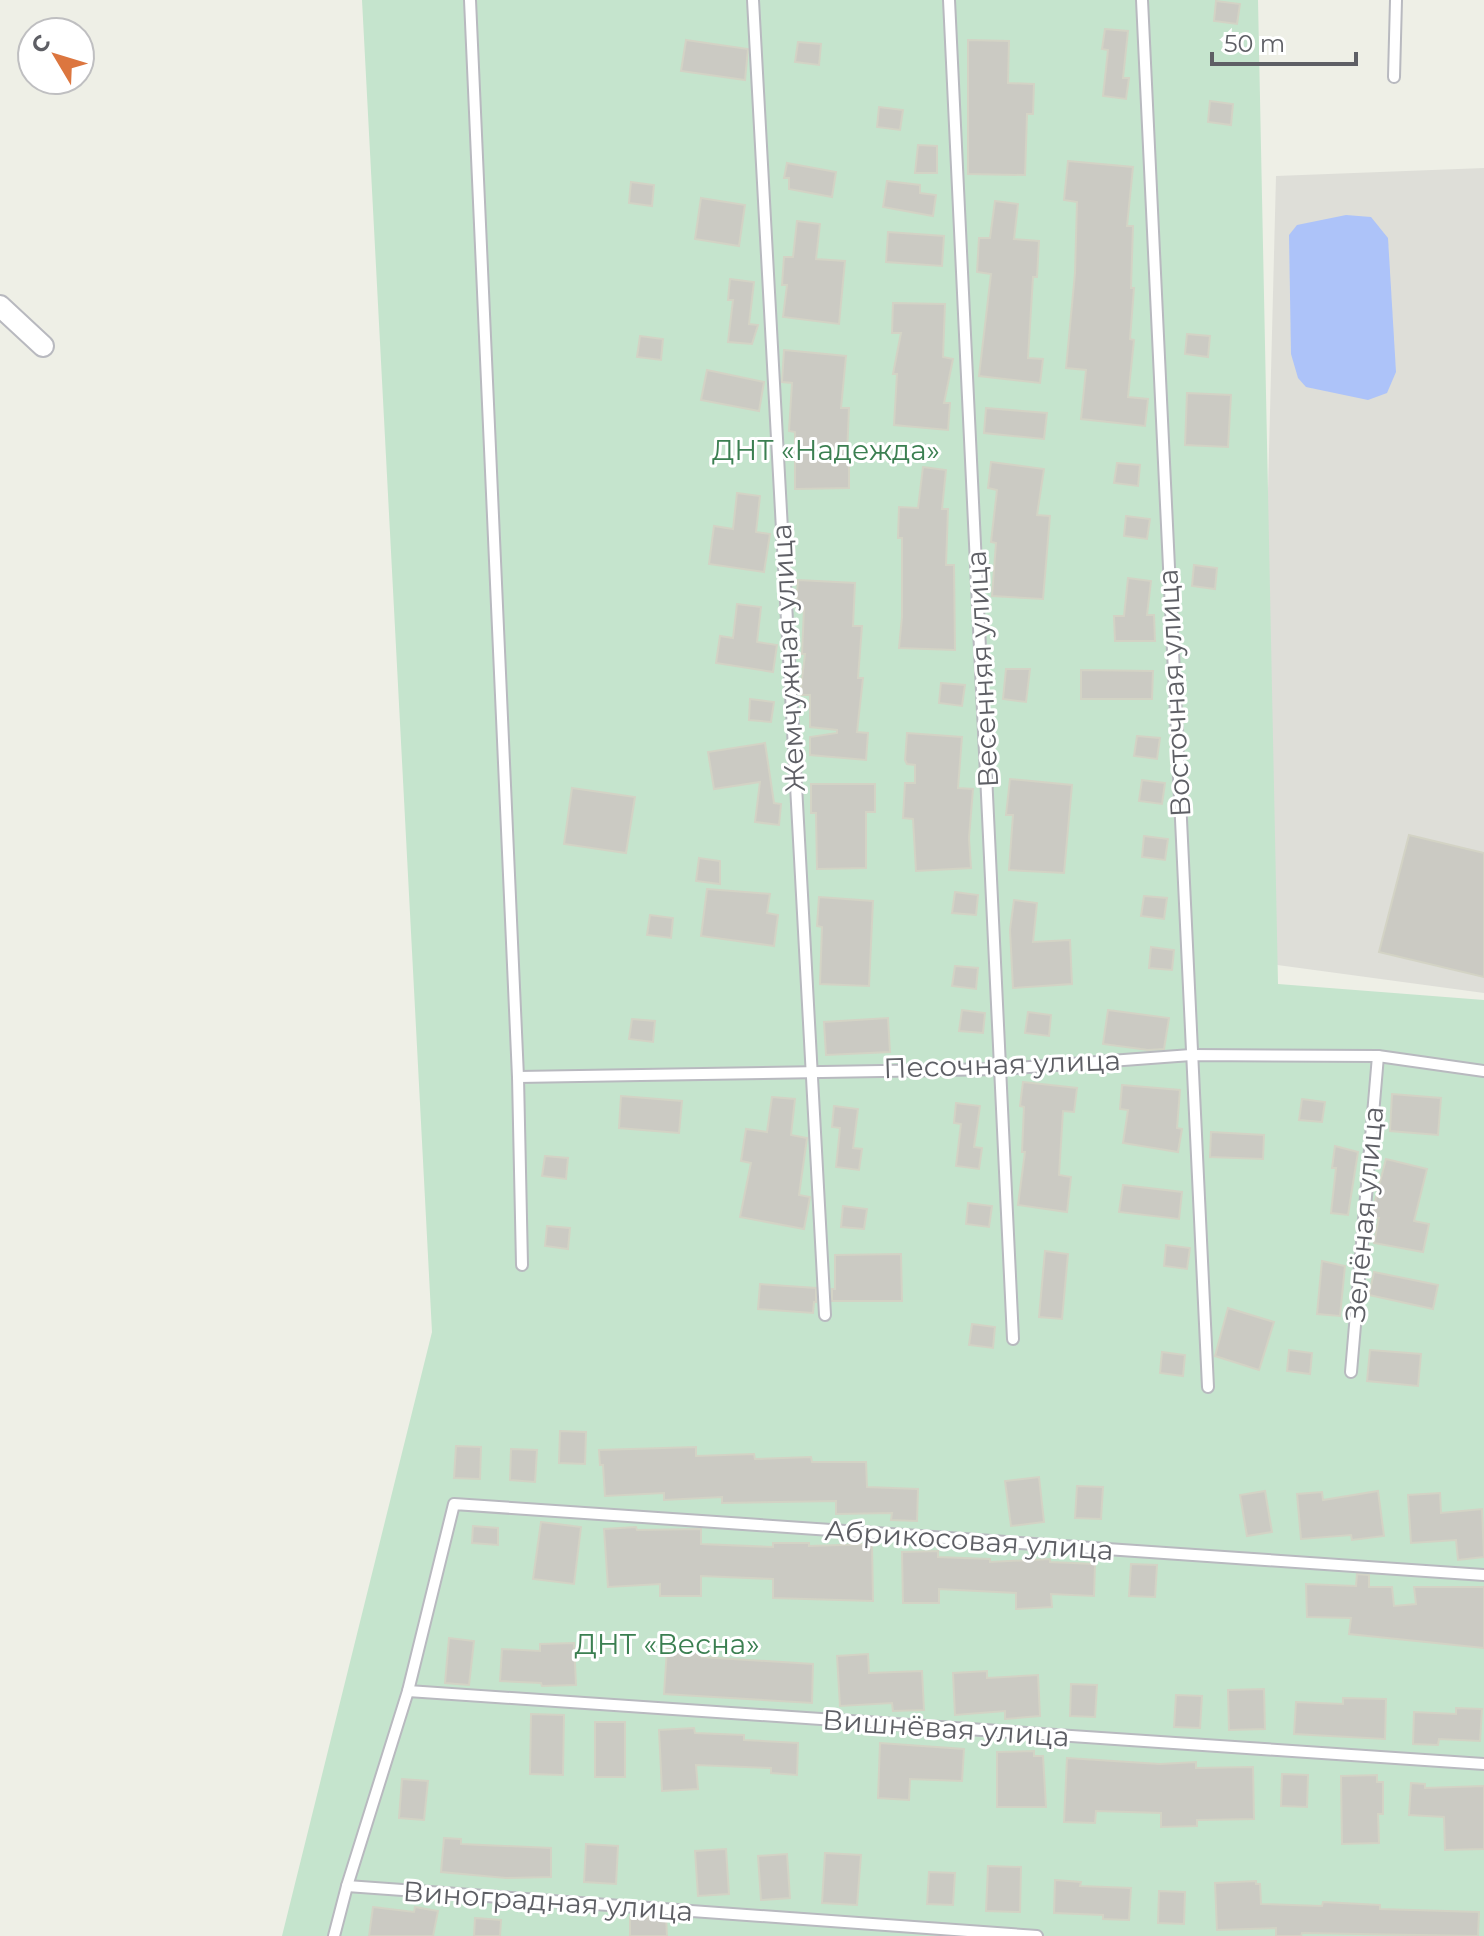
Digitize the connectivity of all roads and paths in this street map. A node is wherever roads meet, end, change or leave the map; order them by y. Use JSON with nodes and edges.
{"nodes":[{"id":1,"x":470,"y":0,"type":"edge"},
{"id":2,"x":753,"y":0,"type":"edge"},
{"id":3,"x":949,"y":0,"type":"edge"},
{"id":4,"x":1142,"y":0,"type":"edge"},
{"id":5,"x":1396,"y":0,"type":"edge"},
{"id":6,"x":1394,"y":77,"type":"dead end"},
{"id":7,"x":0,"y":306,"type":"edge"},
{"id":8,"x":43,"y":346,"type":"dead end"},
{"id":9,"x":1191,"y":1055,"type":"junction"},
{"id":10,"x":1378,"y":1056,"type":"junction"},
{"id":11,"x":1002,"y":1069,"type":"junction"},
{"id":12,"x":810,"y":1070,"type":"junction"},
{"id":13,"x":1484,"y":1071,"type":"edge"},
{"id":14,"x":518,"y":1077,"type":"junction"},
{"id":15,"x":522,"y":1265,"type":"dead end"},
{"id":16,"x":825,"y":1315,"type":"dead end"},
{"id":17,"x":1013,"y":1339,"type":"dead end"},
{"id":18,"x":1351,"y":1372,"type":"dead end"},
{"id":19,"x":1208,"y":1387,"type":"dead end"},
{"id":20,"x":1484,"y":1575,"type":"edge"},
{"id":21,"x":408,"y":1691,"type":"junction"},
{"id":22,"x":1484,"y":1764,"type":"edge"},
{"id":23,"x":347,"y":1886,"type":"junction"},
{"id":24,"x":334,"y":1936,"type":"edge"},
{"id":25,"x":1037,"y":1936,"type":"edge"}],
"edges":[{"from":1,"to":14,"type":"lane"},
{"from":2,"to":12,"type":"lane","name":"Жемчужная улица"},
{"from":3,"to":11,"type":"lane","name":"Весенняя улица"},
{"from":4,"to":9,"type":"lane","name":"Восточная улица"},
{"from":5,"to":6,"type":"lane"},
{"from":7,"to":8,"type":"street"},
{"from":9,"to":10,"type":"lane","name":"Песочная улица"},
{"from":9,"to":11,"type":"lane","name":"Песочная улица"},
{"from":9,"to":19,"type":"lane","name":"Восточная улица"},
{"from":10,"to":13,"type":"lane","name":"Песочная улица"},
{"from":10,"to":18,"type":"lane","name":"Зелёная улица"},
{"from":11,"to":12,"type":"lane","name":"Песочная улица"},
{"from":11,"to":17,"type":"lane","name":"Весенняя улица"},
{"from":12,"to":14,"type":"lane","name":"Песочная улица"},
{"from":12,"to":16,"type":"lane","name":"Жемчужная улица"},
{"from":14,"to":15,"type":"lane"},
{"from":20,"to":21,"type":"lane","name":"Абрикосовая улица"},
{"from":21,"to":22,"type":"lane","name":"Вишнёвая улица"},
{"from":21,"to":23,"type":"lane"},
{"from":23,"to":24,"type":"lane"},
{"from":23,"to":25,"type":"lane","name":"Виноградная улица"}]}
